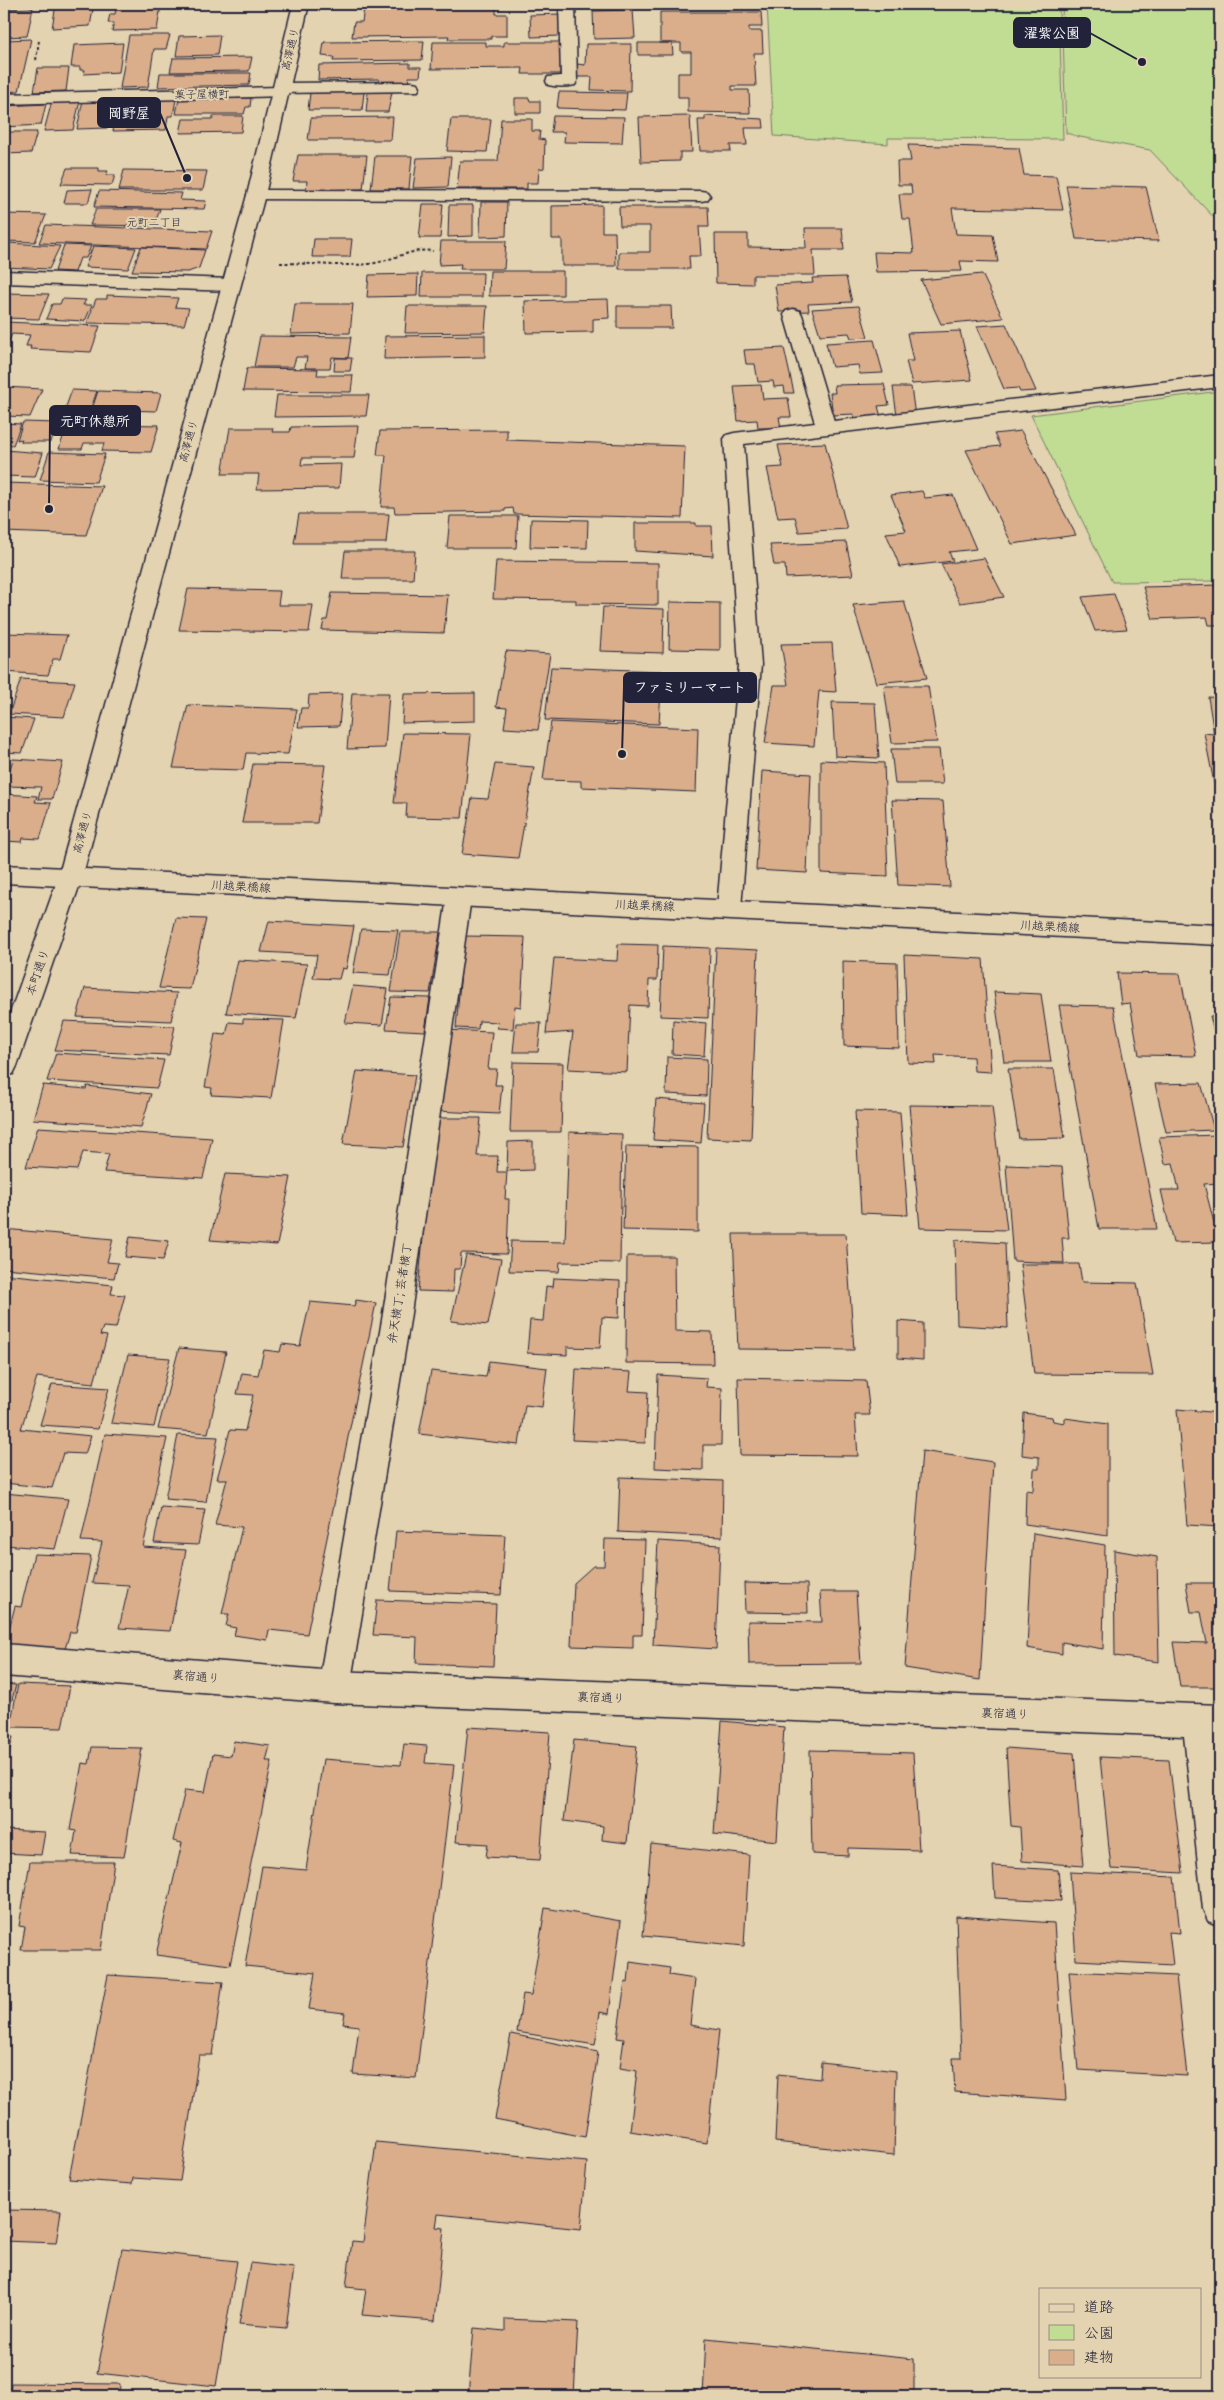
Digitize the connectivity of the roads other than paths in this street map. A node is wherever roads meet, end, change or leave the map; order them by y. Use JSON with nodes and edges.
{"nodes":[{"id":1,"x":301,"y":4,"type":"edge"},
{"id":2,"x":567,"y":4,"type":"edge"},
{"id":3,"x":554,"y":81,"type":"dead end"},
{"id":4,"x":412,"y":87,"type":"dead end"},
{"id":5,"x":281,"y":90,"type":"junction"},
{"id":6,"x":4,"y":99,"type":"edge"},
{"id":7,"x":256,"y":195,"type":"junction"},
{"id":8,"x":701,"y":196,"type":"dead end"},
{"id":9,"x":4,"y":277,"type":"edge"},
{"id":10,"x":231,"y":285,"type":"junction"},
{"id":11,"x":794,"y":315,"type":"dead end"},
{"id":12,"x":1220,"y":381,"type":"edge"},
{"id":13,"x":826,"y":428,"type":"junction"},
{"id":14,"x":4,"y":874,"type":"edge"},
{"id":15,"x":70,"y":878,"type":"junction"},
{"id":16,"x":459,"y":898,"type":"junction"},
{"id":17,"x":729,"y":908,"type":"junction"},
{"id":18,"x":1220,"y":935,"type":"edge"},
{"id":19,"x":4,"y":1066,"type":"edge"},
{"id":20,"x":4,"y":1660,"type":"edge"},
{"id":21,"x":334,"y":1687,"type":"junction"},
{"id":22,"x":1209,"y":1721,"type":"edge"},
{"id":23,"x":1220,"y":1909,"type":"edge"}],
"edges":[{"from":1,"to":5,"type":"street","name":"高澤通り"},
{"from":2,"to":3,"type":"street"},
{"from":4,"to":5,"type":"street","name":"菓子屋横町"},
{"from":5,"to":6,"type":"street","name":"菓子屋横町"},
{"from":5,"to":7,"type":"street","name":"高澤通り"},
{"from":7,"to":8,"type":"street"},
{"from":7,"to":10,"type":"street","name":"高澤通り"},
{"from":9,"to":10,"type":"street"},
{"from":10,"to":15,"type":"street","name":"高澤通り"},
{"from":11,"to":13,"type":"street"},
{"from":12,"to":13,"type":"street"},
{"from":13,"to":17,"type":"street"},
{"from":14,"to":15,"type":"street","name":"川越栗橋線"},
{"from":15,"to":16,"type":"street","name":"川越栗橋線"},
{"from":15,"to":19,"type":"street","name":"本町通り"},
{"from":16,"to":17,"type":"street","name":"川越栗橋線"},
{"from":16,"to":21,"type":"street","name":"弁天横丁; 芸者横丁"},
{"from":17,"to":18,"type":"street","name":"川越栗橋線"},
{"from":20,"to":21,"type":"street","name":"裏宿通り"},
{"from":21,"to":22,"type":"street","name":"裏宿通り"},
{"from":22,"to":23,"type":"street","name":"裏宿通り"}]}
